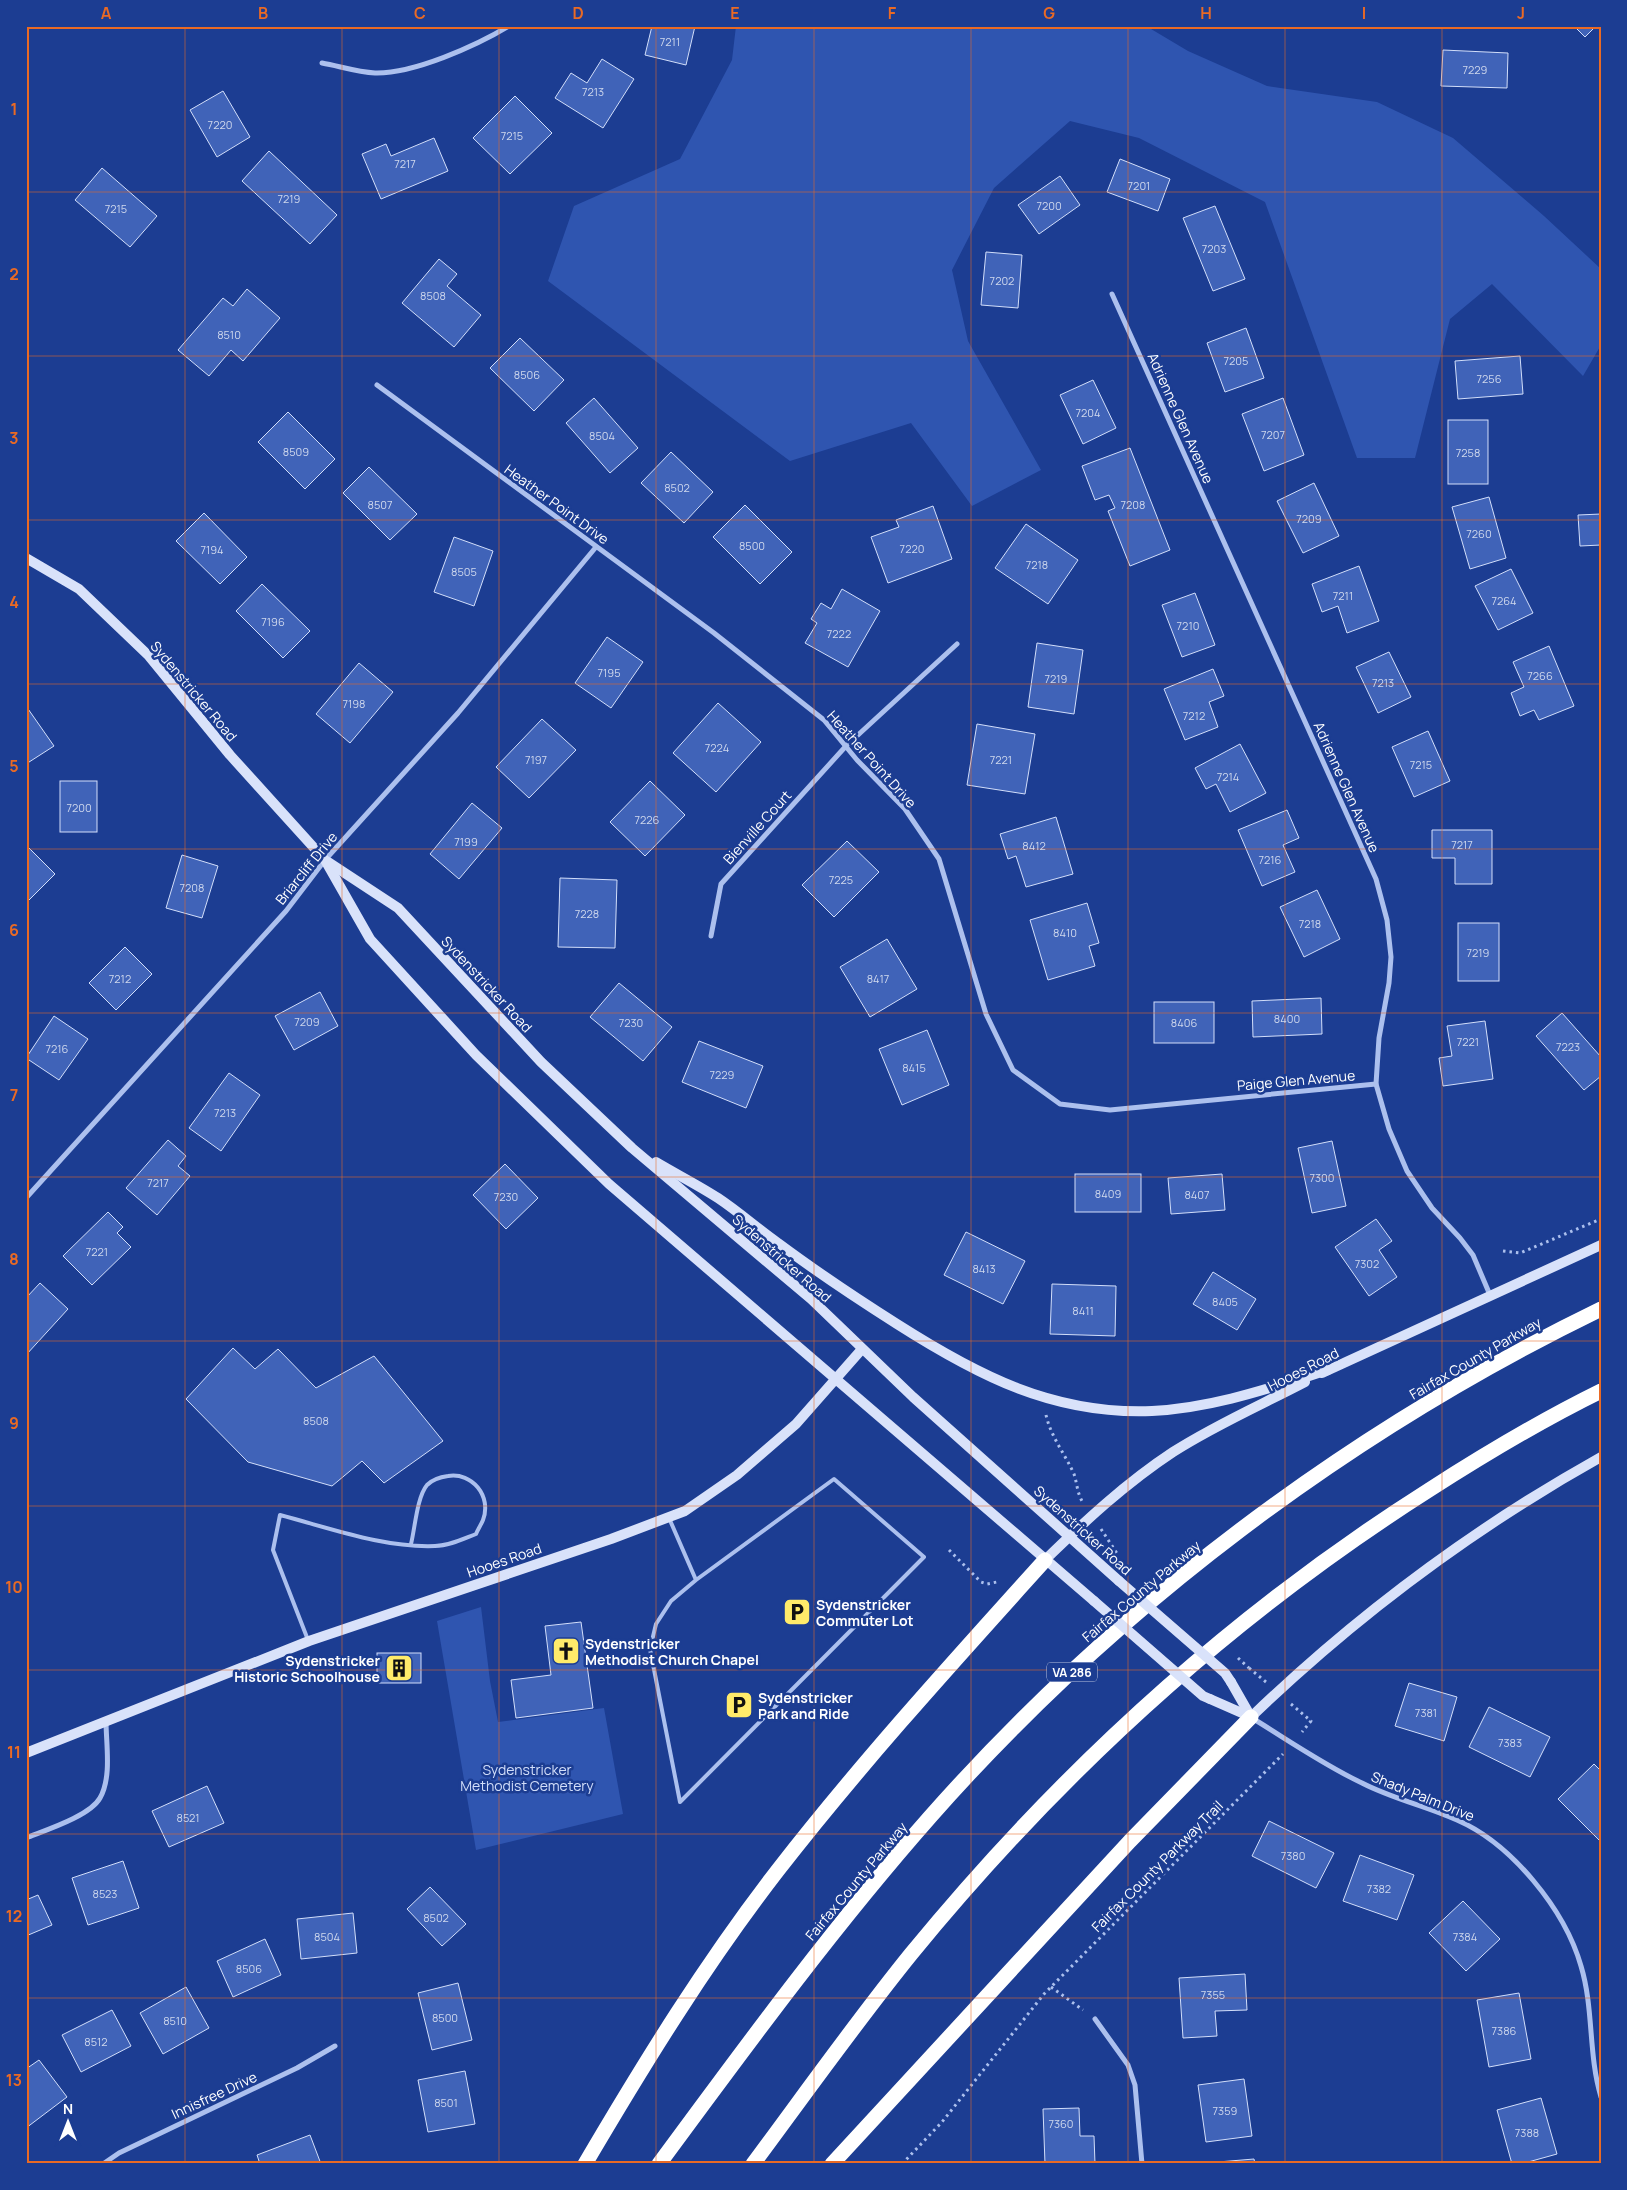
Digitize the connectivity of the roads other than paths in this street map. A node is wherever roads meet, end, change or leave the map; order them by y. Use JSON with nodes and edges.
{"nodes":[{"id":1,"x":509,"y":26,"type":"edge"},
{"id":2,"x":322,"y":63,"type":"dead end"},
{"id":3,"x":1112,"y":294,"type":"dead end"},
{"id":4,"x":378,"y":385,"type":"dead end"},
{"id":5,"x":596,"y":547,"type":"junction"},
{"id":6,"x":26,"y":558,"type":"edge"},
{"id":7,"x":957,"y":644,"type":"dead end"},
{"id":8,"x":846,"y":746,"type":"junction"},
{"id":9,"x":325,"y":860,"type":"junction"},
{"id":10,"x":711,"y":936,"type":"dead end"},
{"id":11,"x":1376,"y":1084,"type":"junction"},
{"id":12,"x":1217,"y":1099,"type":"joint"},
{"id":13,"x":632,"y":1148,"type":"junction"},
{"id":14,"x":26,"y":1198,"type":"edge"},
{"id":15,"x":1601,"y":1246,"type":"edge"},
{"id":16,"x":1490,"y":1295,"type":"junction"},
{"id":17,"x":1601,"y":1309,"type":"edge"},
{"id":18,"x":862,"y":1349,"type":"junction"},
{"id":19,"x":1328,"y":1370,"type":"junction"},
{"id":20,"x":836,"y":1379,"type":"junction"},
{"id":21,"x":1601,"y":1391,"type":"edge"},
{"id":22,"x":1601,"y":1457,"type":"edge"},
{"id":23,"x":669,"y":1518,"type":"junction"},
{"id":24,"x":1070,"y":1536,"type":"junction"},
{"id":25,"x":411,"y":1544,"type":"junction"},
{"id":26,"x":1045,"y":1560,"type":"junction"},
{"id":27,"x":696,"y":1580,"type":"junction"},
{"id":28,"x":309,"y":1641,"type":"junction"},
{"id":29,"x":1251,"y":1717,"type":"junction"},
{"id":30,"x":106,"y":1721,"type":"junction"},
{"id":31,"x":26,"y":1753,"type":"edge"},
{"id":32,"x":26,"y":1838,"type":"edge"},
{"id":33,"x":1095,"y":2019,"type":"road end"},
{"id":34,"x":335,"y":2046,"type":"dead end"},
{"id":35,"x":1601,"y":2097,"type":"edge"},
{"id":36,"x":103,"y":2164,"type":"edge"},
{"id":37,"x":585,"y":2164,"type":"edge"},
{"id":38,"x":659,"y":2164,"type":"edge"},
{"id":39,"x":753,"y":2164,"type":"edge"},
{"id":40,"x":832,"y":2164,"type":"edge"},
{"id":41,"x":1142,"y":2164,"type":"edge"}],
"edges":[{"from":1,"to":2,"type":"street"},
{"from":3,"to":11,"type":"street","name":"Adrienne Glen Avenue"},
{"from":4,"to":5,"type":"street","name":"Heather Point Drive"},
{"from":5,"to":8,"type":"street","name":"Heather Point Drive"},
{"from":5,"to":9,"type":"street","name":"Briarcliff Drive"},
{"from":6,"to":9,"type":"main road","name":"Sydenstricker Road"},
{"from":7,"to":8,"type":"street","name":"Bienville Court"},
{"from":8,"to":10,"type":"street","name":"Bienville Court"},
{"from":8,"to":12,"type":"street","name":"Heather Point Drive"},
{"from":9,"to":13,"type":"main road","name":"Sydenstricker Road"},
{"from":9,"to":14,"type":"street","name":"Briarcliff Drive"},
{"from":9,"to":20,"type":"main road","name":"Sydenstricker Road"},
{"from":11,"to":12,"type":"street","name":"Paige Glen Avenue"},
{"from":11,"to":16,"type":"street","name":"Adrienne Glen Avenue"},
{"from":13,"to":18,"type":"main road","name":"Sydenstricker Road"},
{"from":13,"to":19,"type":"main road"},
{"from":15,"to":16,"type":"main road","name":"Hooes Road"},
{"from":16,"to":19,"type":"main road","name":"Hooes Road"},
{"from":17,"to":38,"type":"highway","name":"Fairfax County Parkway","number":"VA 286"},
{"from":18,"to":20,"type":"main road","name":"Hooes Road"},
{"from":18,"to":24,"type":"main road","name":"Sydenstricker Road"},
{"from":19,"to":24,"type":"main road","name":"Hooes Road"},
{"from":20,"to":23,"type":"main road","name":"Hooes Road"},
{"from":20,"to":26,"type":"main road","name":"Sydenstricker Road"},
{"from":21,"to":39,"type":"highway"},
{"from":22,"to":29,"type":"main road"},
{"from":23,"to":27,"type":"lane"},
{"from":23,"to":28,"type":"main road","name":"Hooes Road"},
{"from":24,"to":26,"type":"main road","name":"Hooes Road"},
{"from":24,"to":29,"type":"main road","name":"Sydenstricker Road","bridge":true},
{"from":25,"to":25,"type":"lane"},
{"from":25,"to":28,"type":"lane"},
{"from":26,"to":29,"type":"main road","name":"Sydenstricker Road","bridge":true},
{"from":26,"to":37,"type":"highway"},
{"from":27,"to":27,"type":"lane"},
{"from":28,"to":30,"type":"main road","name":"Hooes Road"},
{"from":29,"to":35,"type":"street","name":"Shady Palm Drive"},
{"from":29,"to":40,"type":"highway"},
{"from":30,"to":31,"type":"main road","name":"Hooes Road"},
{"from":30,"to":32,"type":"street"},
{"from":33,"to":41,"type":"street"},
{"from":34,"to":36,"type":"street","name":"Innisfree Drive"}]}
